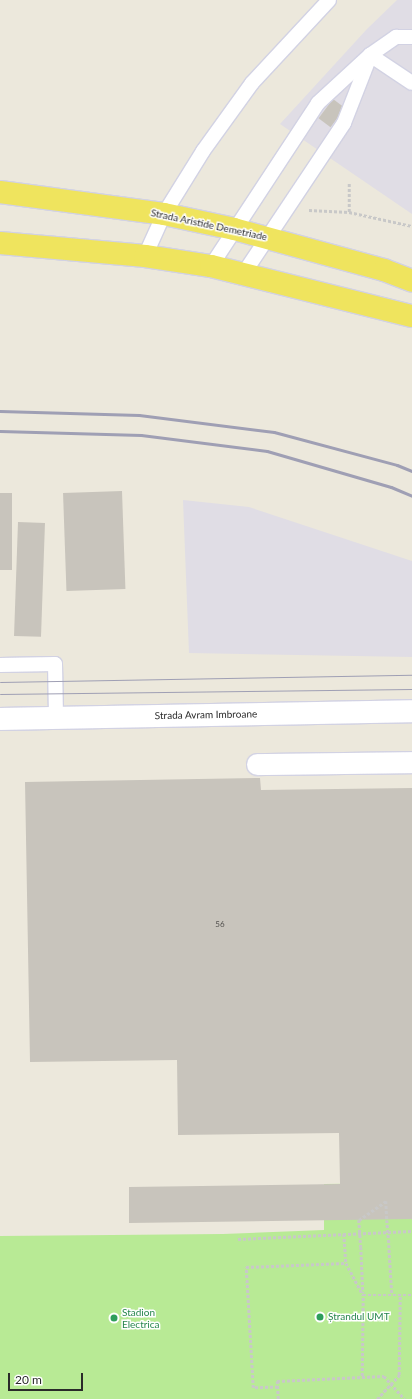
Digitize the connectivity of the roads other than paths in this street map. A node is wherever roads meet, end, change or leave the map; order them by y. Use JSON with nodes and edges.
{"nodes":[{"id":1,"x":328,"y":0,"type":"edge"},
{"id":2,"x":412,"y":37,"type":"edge"},
{"id":3,"x":370,"y":55,"type":"junction"},
{"id":4,"x":412,"y":84,"type":"edge"},
{"id":5,"x":0,"y":192,"type":"edge"},
{"id":6,"x":164,"y":214,"type":"junction"},
{"id":7,"x":234,"y":229,"type":"junction"},
{"id":8,"x":267,"y":236,"type":"junction"},
{"id":9,"x":0,"y":243,"type":"edge"},
{"id":10,"x":146,"y":256,"type":"junction"},
{"id":11,"x":211,"y":266,"type":"junction"},
{"id":12,"x":244,"y":273,"type":"junction"},
{"id":13,"x":412,"y":281,"type":"edge"},
{"id":14,"x":412,"y":316,"type":"edge"},
{"id":15,"x":0,"y":665,"type":"edge"},
{"id":16,"x":412,"y":711,"type":"edge"},
{"id":17,"x":56,"y":718,"type":"junction"},
{"id":18,"x":0,"y":719,"type":"edge"},
{"id":19,"x":412,"y":762,"type":"edge"},
{"id":20,"x":257,"y":764,"type":"dead end"}],
"edges":[{"from":1,"to":6,"type":"lane"},
{"from":2,"to":3,"type":"lane"},
{"from":3,"to":4,"type":"lane"},
{"from":3,"to":7,"type":"lane"},
{"from":3,"to":8,"type":"lane"},
{"from":5,"to":6,"type":"main road","name":"Strada Aristide Demetriade"},
{"from":6,"to":7,"type":"main road","name":"Strada Aristide Demetriade"},
{"from":6,"to":10,"type":"lane"},
{"from":7,"to":8,"type":"main road","name":"Strada Aristide Demetriade"},
{"from":7,"to":11,"type":"lane"},
{"from":8,"to":12,"type":"lane"},
{"from":8,"to":13,"type":"main road","name":"Strada Aristide Demetriade"},
{"from":9,"to":10,"type":"main road"},
{"from":10,"to":11,"type":"main road"},
{"from":11,"to":12,"type":"main road"},
{"from":12,"to":14,"type":"main road"},
{"from":15,"to":17,"type":"lane"},
{"from":16,"to":17,"type":"street","name":"Strada Avram Imbroane"},
{"from":17,"to":18,"type":"street","name":"Strada Avram Imbroane"},
{"from":19,"to":20,"type":"street"}]}
